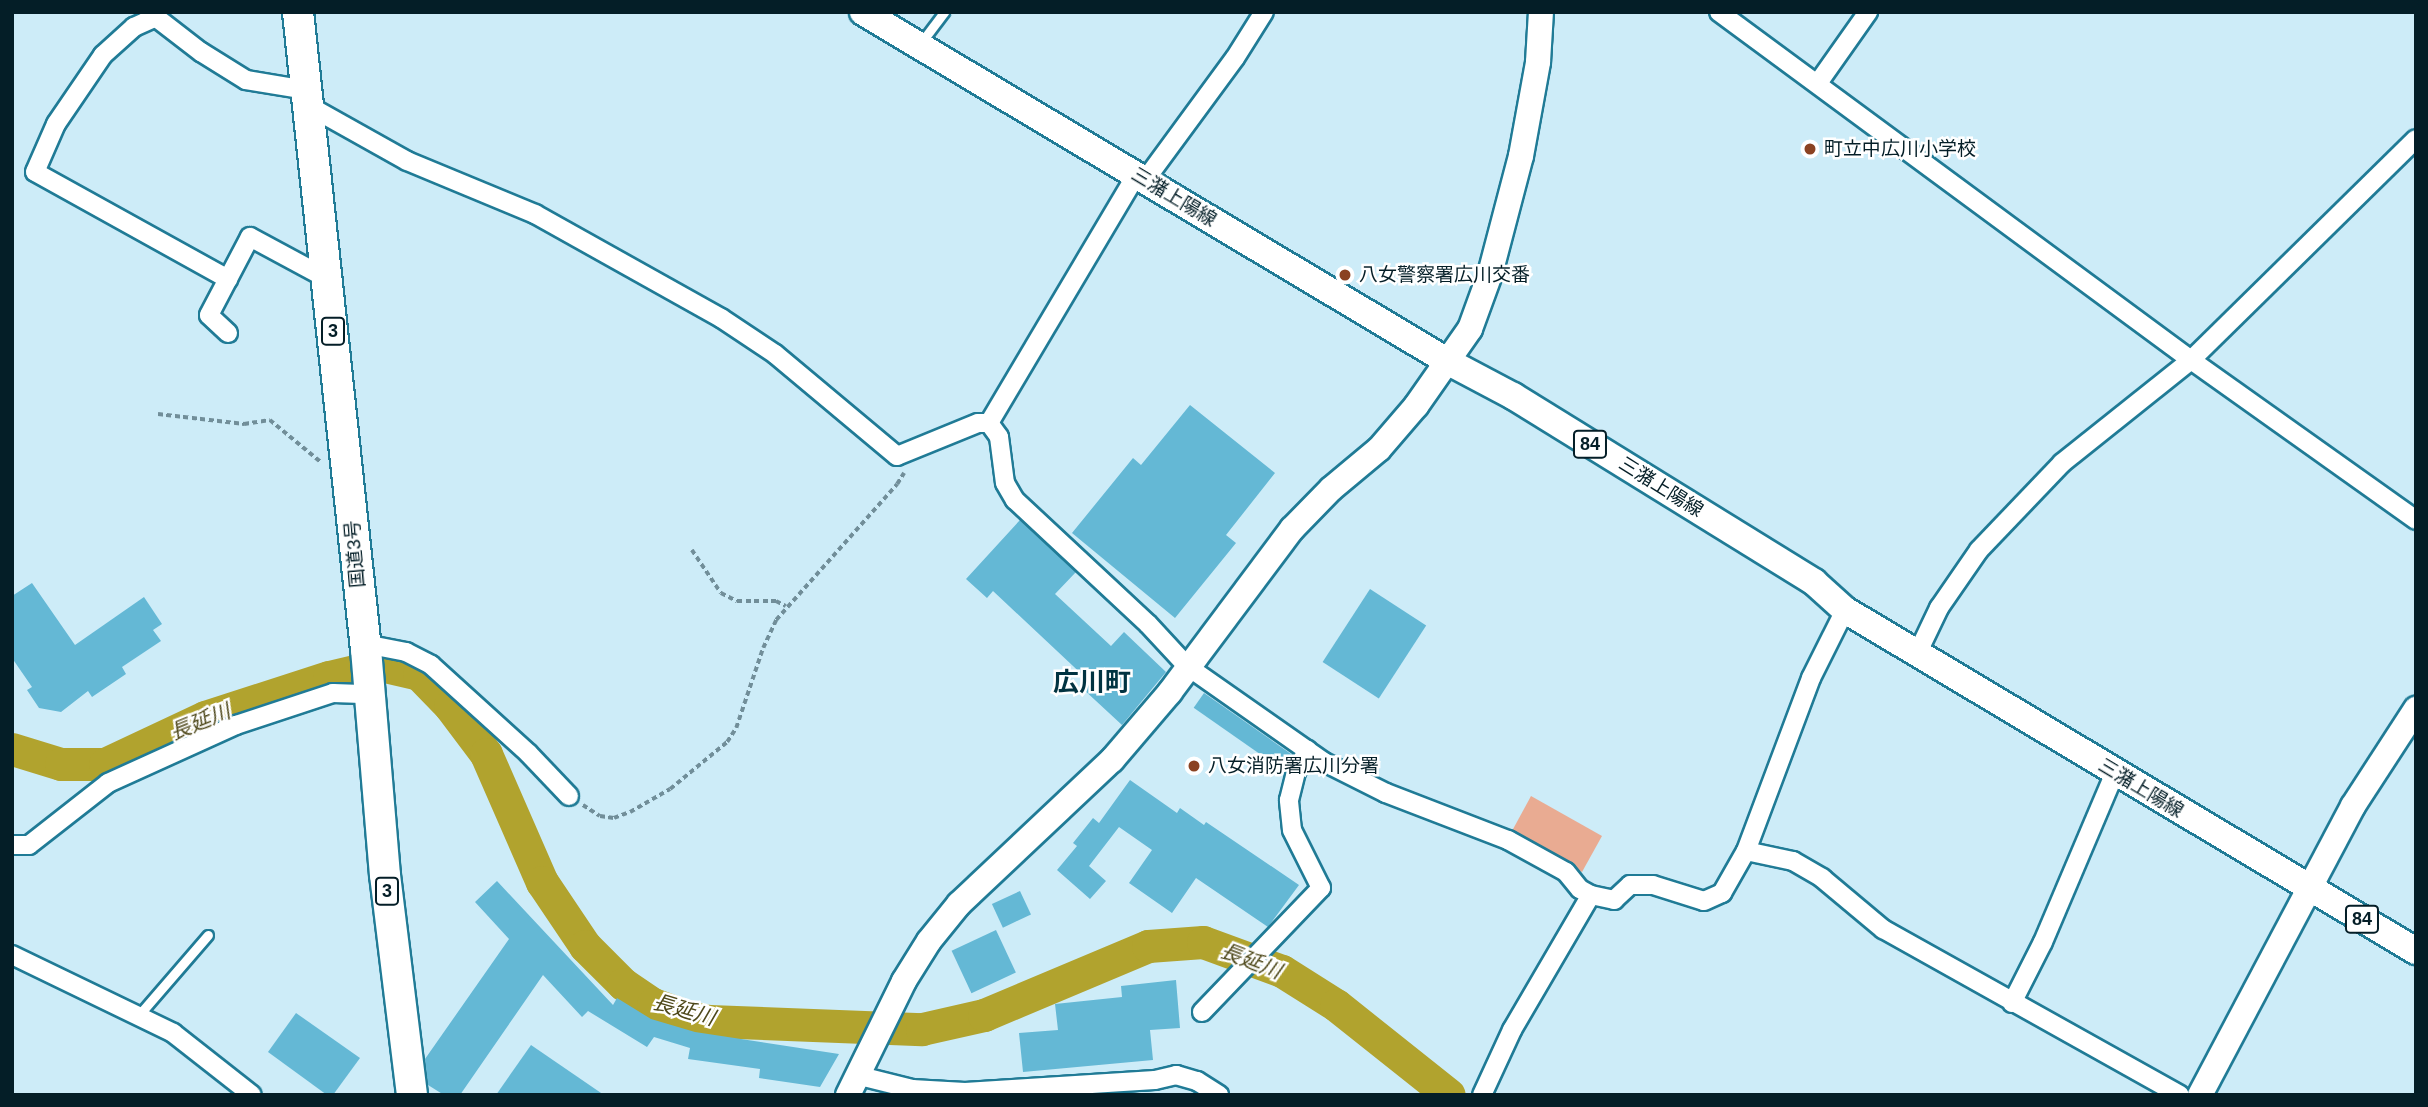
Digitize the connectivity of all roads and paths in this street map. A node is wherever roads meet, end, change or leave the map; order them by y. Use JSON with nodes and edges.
{"nodes":[{"id":1,"x":298,"y":12,"type":"edge"},
{"id":2,"x":863,"y":12,"type":"edge"},
{"id":3,"x":944,"y":12,"type":"edge"},
{"id":4,"x":1264,"y":12,"type":"edge"},
{"id":5,"x":1541,"y":12,"type":"edge"},
{"id":6,"x":1719,"y":12,"type":"edge"},
{"id":7,"x":1868,"y":12,"type":"edge"},
{"id":8,"x":151,"y":15,"type":"edge"},
{"id":9,"x":918,"y":47,"type":"junction"},
{"id":10,"x":1818,"y":83,"type":"junction"},
{"id":11,"x":308,"y":98,"type":"junction"},
{"id":12,"x":2416,"y":139,"type":"edge"},
{"id":13,"x":1141,"y":177,"type":"junction"},
{"id":14,"x":228,"y":279,"type":"junction"},
{"id":15,"x":328,"y":279,"type":"junction"},
{"id":16,"x":228,"y":333,"type":"dead end"},
{"id":17,"x":2191,"y":360,"type":"junction"},
{"id":18,"x":1447,"y":361,"type":"junction"},
{"id":19,"x":159,"y":414,"type":"dead end"},
{"id":20,"x":989,"y":422,"type":"junction"},
{"id":21,"x":897,"y":456,"type":"junction"},
{"id":22,"x":332,"y":465,"type":"dead end"},
{"id":23,"x":2416,"y":520,"type":"edge"},
{"id":24,"x":692,"y":550,"type":"dead end"},
{"id":25,"x":786,"y":606,"type":"junction"},
{"id":26,"x":1845,"y":610,"type":"junction"},
{"id":27,"x":365,"y":647,"type":"junction"},
{"id":28,"x":1918,"y":652,"type":"junction"},
{"id":29,"x":1187,"y":666,"type":"junction"},
{"id":30,"x":369,"y":690,"type":"junction"},
{"id":31,"x":2416,"y":709,"type":"edge"},
{"id":32,"x":1307,"y":750,"type":"junction"},
{"id":33,"x":2115,"y":772,"type":"junction"},
{"id":34,"x":569,"y":796,"type":"joint"},
{"id":35,"x":12,"y":845,"type":"edge"},
{"id":36,"x":1746,"y":851,"type":"junction"},
{"id":37,"x":2308,"y":887,"type":"junction"},
{"id":38,"x":1591,"y":895,"type":"junction"},
{"id":39,"x":208,"y":934,"type":"dead end"},
{"id":40,"x":2416,"y":951,"type":"edge"},
{"id":41,"x":12,"y":955,"type":"edge"},
{"id":42,"x":2012,"y":1003,"type":"junction"},
{"id":43,"x":1202,"y":1012,"type":"dead end"},
{"id":44,"x":138,"y":1016,"type":"junction"},
{"id":45,"x":852,"y":1085,"type":"edge"},
{"id":46,"x":252,"y":1095,"type":"edge"},
{"id":47,"x":412,"y":1095,"type":"edge"},
{"id":48,"x":1219,"y":1095,"type":"edge"},
{"id":49,"x":1482,"y":1095,"type":"edge"},
{"id":50,"x":2180,"y":1095,"type":"edge"},
{"id":51,"x":2200,"y":1095,"type":"edge"}],
"edges":[{"from":1,"to":11,"type":"highway","name":"国道3号","number":"3"},
{"from":2,"to":9,"type":"main road","name":"三潴上陽線","number":"84"},
{"from":3,"to":9,"type":"lane"},
{"from":4,"to":13,"type":"street"},
{"from":5,"to":18,"type":"street"},
{"from":6,"to":10,"type":"street"},
{"from":7,"to":10,"type":"street"},
{"from":8,"to":11,"type":"street"},
{"from":8,"to":14,"type":"street"},
{"from":9,"to":13,"type":"main road","name":"三潴上陽線","number":"84"},
{"from":10,"to":17,"type":"street"},
{"from":11,"to":15,"type":"highway","name":"国道3号","number":"3"},
{"from":11,"to":21,"type":"street"},
{"from":12,"to":17,"type":"street"},
{"from":13,"to":18,"type":"main road","name":"三潴上陽線","number":"84"},
{"from":13,"to":20,"type":"street"},
{"from":14,"to":15,"type":"street"},
{"from":14,"to":16,"type":"street"},
{"from":15,"to":27,"type":"highway","name":"国道3号","number":"3"},
{"from":17,"to":23,"type":"street"},
{"from":17,"to":28,"type":"street"},
{"from":18,"to":26,"type":"main road","name":"三潴上陽線","number":"84"},
{"from":18,"to":29,"type":"street"},
{"from":19,"to":22,"type":"path"},
{"from":20,"to":21,"type":"street"},
{"from":20,"to":29,"type":"street"},
{"from":21,"to":25,"type":"path"},
{"from":24,"to":25,"type":"path"},
{"from":25,"to":34,"type":"path"},
{"from":26,"to":28,"type":"main road","name":"三潴上陽線","number":"84"},
{"from":26,"to":36,"type":"street"},
{"from":27,"to":30,"type":"highway","name":"国道3号","number":"3"},
{"from":27,"to":34,"type":"street"},
{"from":28,"to":33,"type":"main road","name":"三潴上陽線","number":"84"},
{"from":29,"to":32,"type":"street"},
{"from":29,"to":45,"type":"street"},
{"from":30,"to":35,"type":"street"},
{"from":30,"to":47,"type":"highway","name":"国道3号","number":"3"},
{"from":31,"to":37,"type":"street"},
{"from":32,"to":38,"type":"street"},
{"from":32,"to":43,"type":"street"},
{"from":33,"to":37,"type":"main road","name":"三潴上陽線","number":"84"},
{"from":33,"to":42,"type":"street"},
{"from":36,"to":38,"type":"street"},
{"from":36,"to":42,"type":"street"},
{"from":37,"to":40,"type":"main road","name":"三潴上陽線","number":"84"},
{"from":37,"to":51,"type":"street"},
{"from":38,"to":49,"type":"street"},
{"from":39,"to":44,"type":"lane"},
{"from":41,"to":44,"type":"street"},
{"from":42,"to":50,"type":"street"},
{"from":44,"to":46,"type":"street"},
{"from":45,"to":48,"type":"street"}]}
